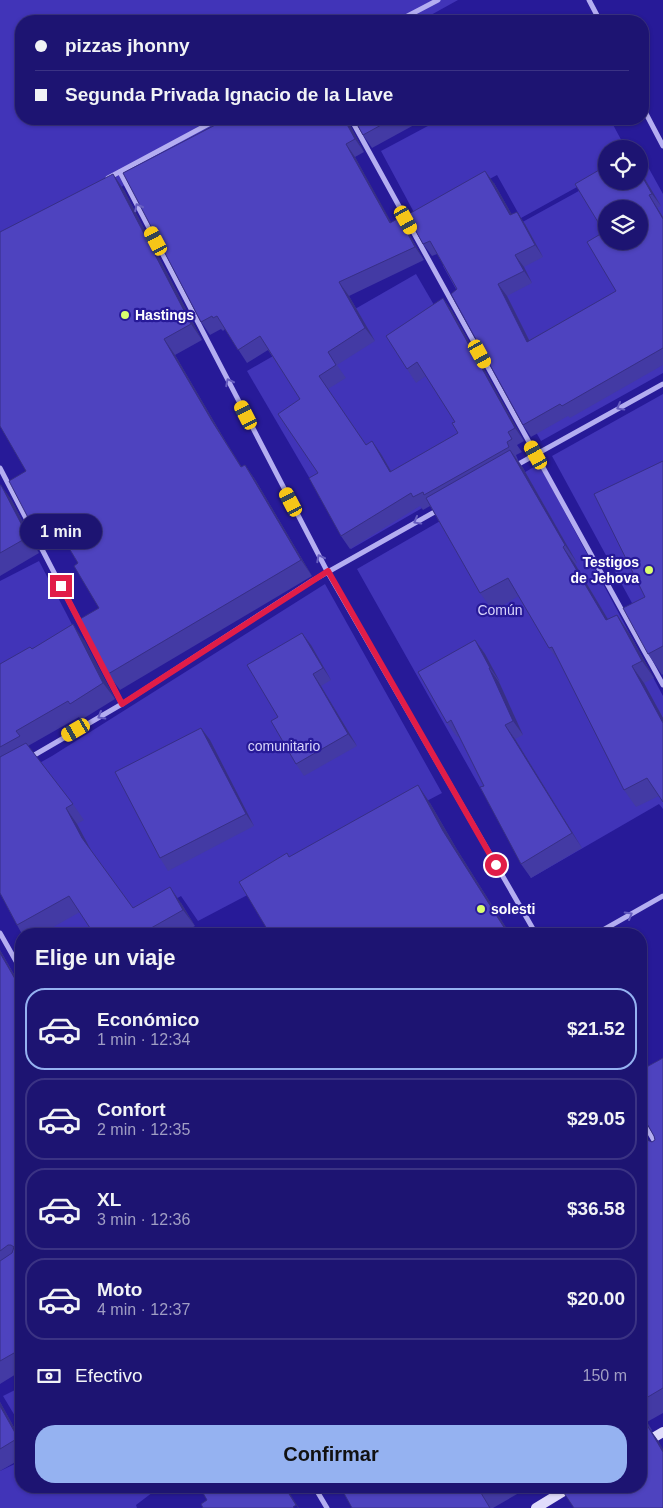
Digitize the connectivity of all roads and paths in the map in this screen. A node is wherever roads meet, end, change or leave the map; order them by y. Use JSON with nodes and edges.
{"nodes":[{"id":1,"x":438,"y":0,"type":"edge"},
{"id":2,"x":589,"y":0,"type":"edge"},
{"id":3,"x":409,"y":15,"type":"edge"},
{"id":4,"x":597,"y":15,"type":"edge"},
{"id":5,"x":649,"y":119,"type":"edge"},
{"id":6,"x":207,"y":125,"type":"edge"},
{"id":7,"x":354,"y":125,"type":"edge"},
{"id":8,"x":663,"y":146,"type":"edge"},
{"id":9,"x":120,"y":172,"type":"junction"},
{"id":10,"x":103,"y":182,"type":"edge"},
{"id":11,"x":663,"y":384,"type":"edge"},
{"id":12,"x":536,"y":455,"type":"junction"},
{"id":13,"x":0,"y":468,"type":"edge"},
{"id":14,"x":510,"y":469,"type":"edge"},
{"id":15,"x":440,"y":508,"type":"edge"},
{"id":16,"x":328,"y":571,"type":"junction"},
{"id":17,"x":663,"y":685,"type":"edge"},
{"id":18,"x":122,"y":704,"type":"junction"},
{"id":19,"x":24,"y":760,"type":"edge"},
{"id":20,"x":663,"y":896,"type":"edge"},
{"id":21,"x":533,"y":928,"type":"edge"},
{"id":22,"x":607,"y":928,"type":"edge"},
{"id":23,"x":0,"y":933,"type":"edge"},
{"id":24,"x":15,"y":959,"type":"edge"},
{"id":25,"x":647,"y":1128,"type":"edge"},
{"id":26,"x":663,"y":1156,"type":"edge"},
{"id":27,"x":663,"y":1432,"type":"edge"},
{"id":28,"x":647,"y":1441,"type":"edge"},
{"id":29,"x":318,"y":1493,"type":"edge"},
{"id":30,"x":561,"y":1493,"type":"edge"},
{"id":31,"x":327,"y":1508,"type":"edge"},
{"id":32,"x":536,"y":1508,"type":"edge"}],
"edges":[{"from":1,"to":3,"type":"street"},
{"from":2,"to":4,"type":"street"},
{"from":5,"to":8,"type":"street"},
{"from":6,"to":9,"type":"street"},
{"from":7,"to":12,"type":"street"},
{"from":9,"to":10,"type":"street"},
{"from":16,"to":9,"type":"street","one_way":true},
{"from":11,"to":12,"type":"street","one_way":true},
{"from":12,"to":14,"type":"street"},
{"from":12,"to":17,"type":"street"},
{"from":13,"to":18,"type":"street"},
{"from":15,"to":16,"type":"street","one_way":true},
{"from":16,"to":18,"type":"street"},
{"from":16,"to":21,"type":"street"},
{"from":18,"to":19,"type":"street","one_way":true},
{"from":22,"to":20,"type":"street","one_way":true},
{"from":23,"to":24,"type":"street"},
{"from":25,"to":26,"type":"street"},
{"from":27,"to":28,"type":"street"},
{"from":29,"to":31,"type":"street"},
{"from":30,"to":32,"type":"street"}]}
